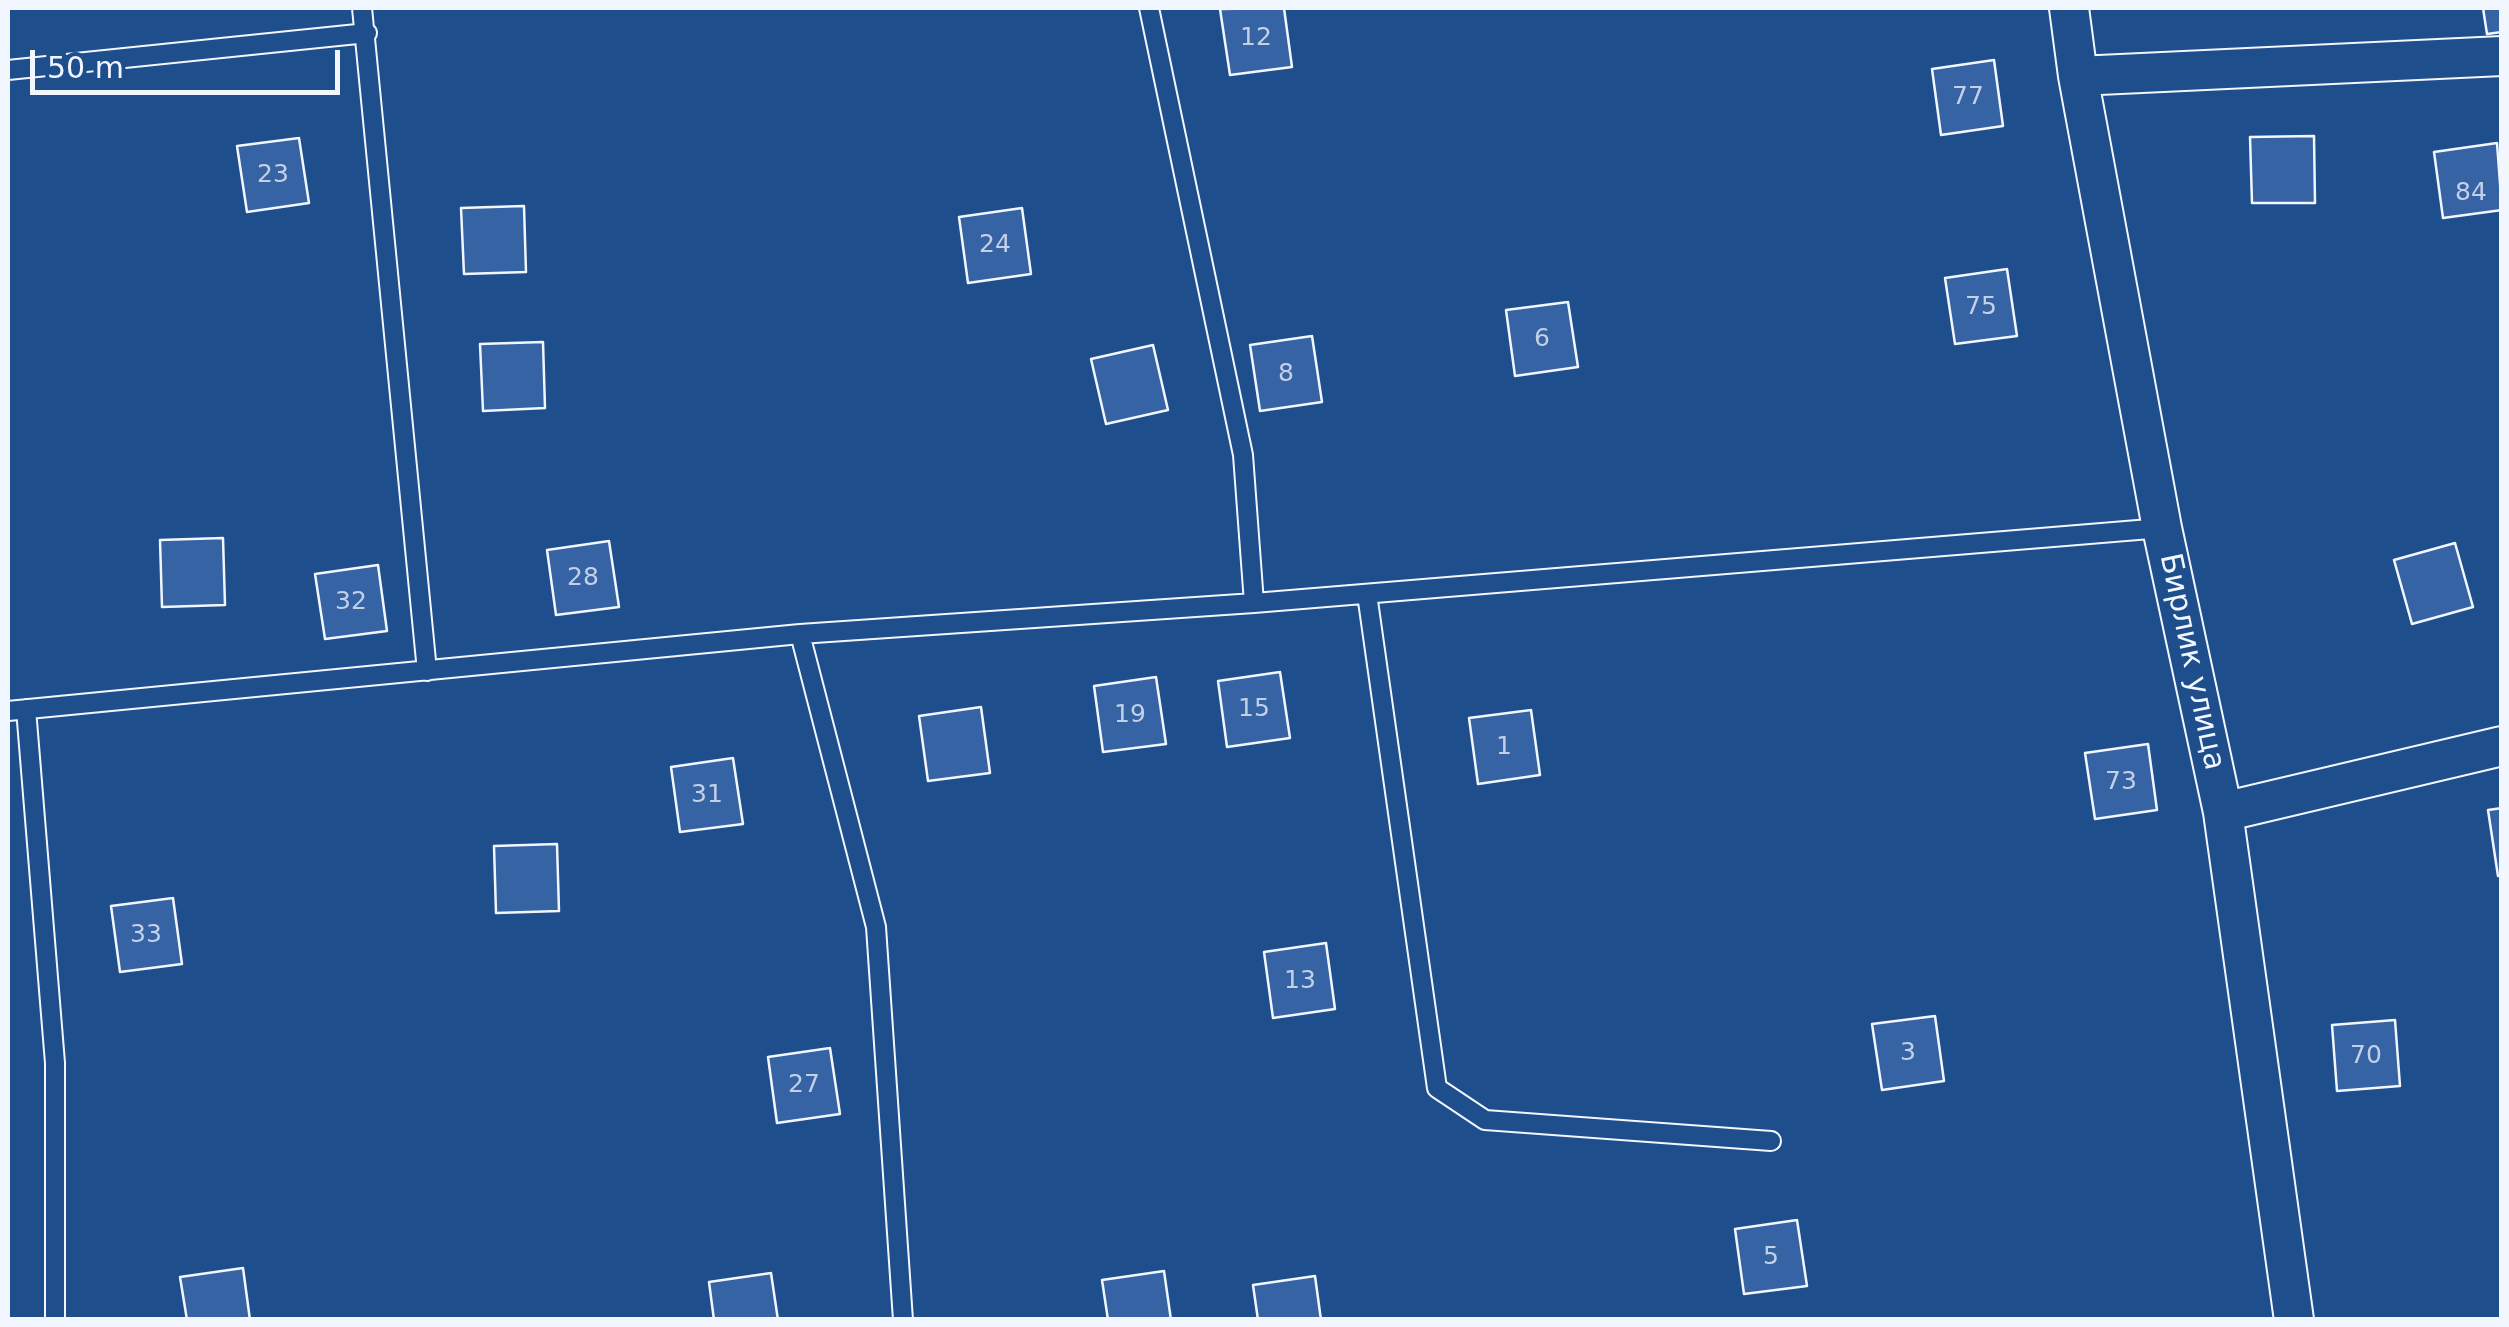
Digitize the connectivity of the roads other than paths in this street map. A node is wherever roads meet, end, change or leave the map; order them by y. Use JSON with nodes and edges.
{"nodes":[{"id":1,"x":362,"y":8,"type":"edge"},
{"id":2,"x":1150,"y":8,"type":"edge"},
{"id":3,"x":2069,"y":8,"type":"edge"},
{"id":4,"x":367,"y":33,"type":"junction"},
{"id":5,"x":2502,"y":56,"type":"edge"},
{"id":6,"x":8,"y":70,"type":"edge"},
{"id":7,"x":2078,"y":76,"type":"junction"},
{"id":8,"x":2162,"y":528,"type":"junction"},
{"id":9,"x":1366,"y":594,"type":"junction"},
{"id":10,"x":1254,"y":603,"type":"junction"},
{"id":11,"x":800,"y":634,"type":"junction"},
{"id":12,"x":427,"y":670,"type":"junction"},
{"id":13,"x":17,"y":710,"type":"edge"},
{"id":14,"x":2502,"y":746,"type":"edge"},
{"id":15,"x":2223,"y":812,"type":"junction"},
{"id":16,"x":1771,"y":1141,"type":"dead end"},
{"id":17,"x":55,"y":1320,"type":"edge"},
{"id":18,"x":903,"y":1320,"type":"edge"},
{"id":19,"x":2294,"y":1320,"type":"edge"}],
"edges":[{"from":1,"to":4,"type":"lane"},
{"from":2,"to":10,"type":"lane"},
{"from":3,"to":7,"type":"street","name":"Бирлик улица"},
{"from":4,"to":6,"type":"lane"},
{"from":4,"to":12,"type":"lane"},
{"from":5,"to":7,"type":"street"},
{"from":7,"to":8,"type":"street","name":"Бирлик улица"},
{"from":8,"to":9,"type":"lane"},
{"from":8,"to":15,"type":"street","name":"Бирлик улица"},
{"from":9,"to":10,"type":"lane"},
{"from":9,"to":16,"type":"lane"},
{"from":10,"to":11,"type":"lane"},
{"from":11,"to":12,"type":"lane"},
{"from":11,"to":18,"type":"lane"},
{"from":12,"to":13,"type":"lane"},
{"from":13,"to":17,"type":"lane"},
{"from":14,"to":15,"type":"street"},
{"from":15,"to":19,"type":"street","name":"Бирлик улица"}]}
